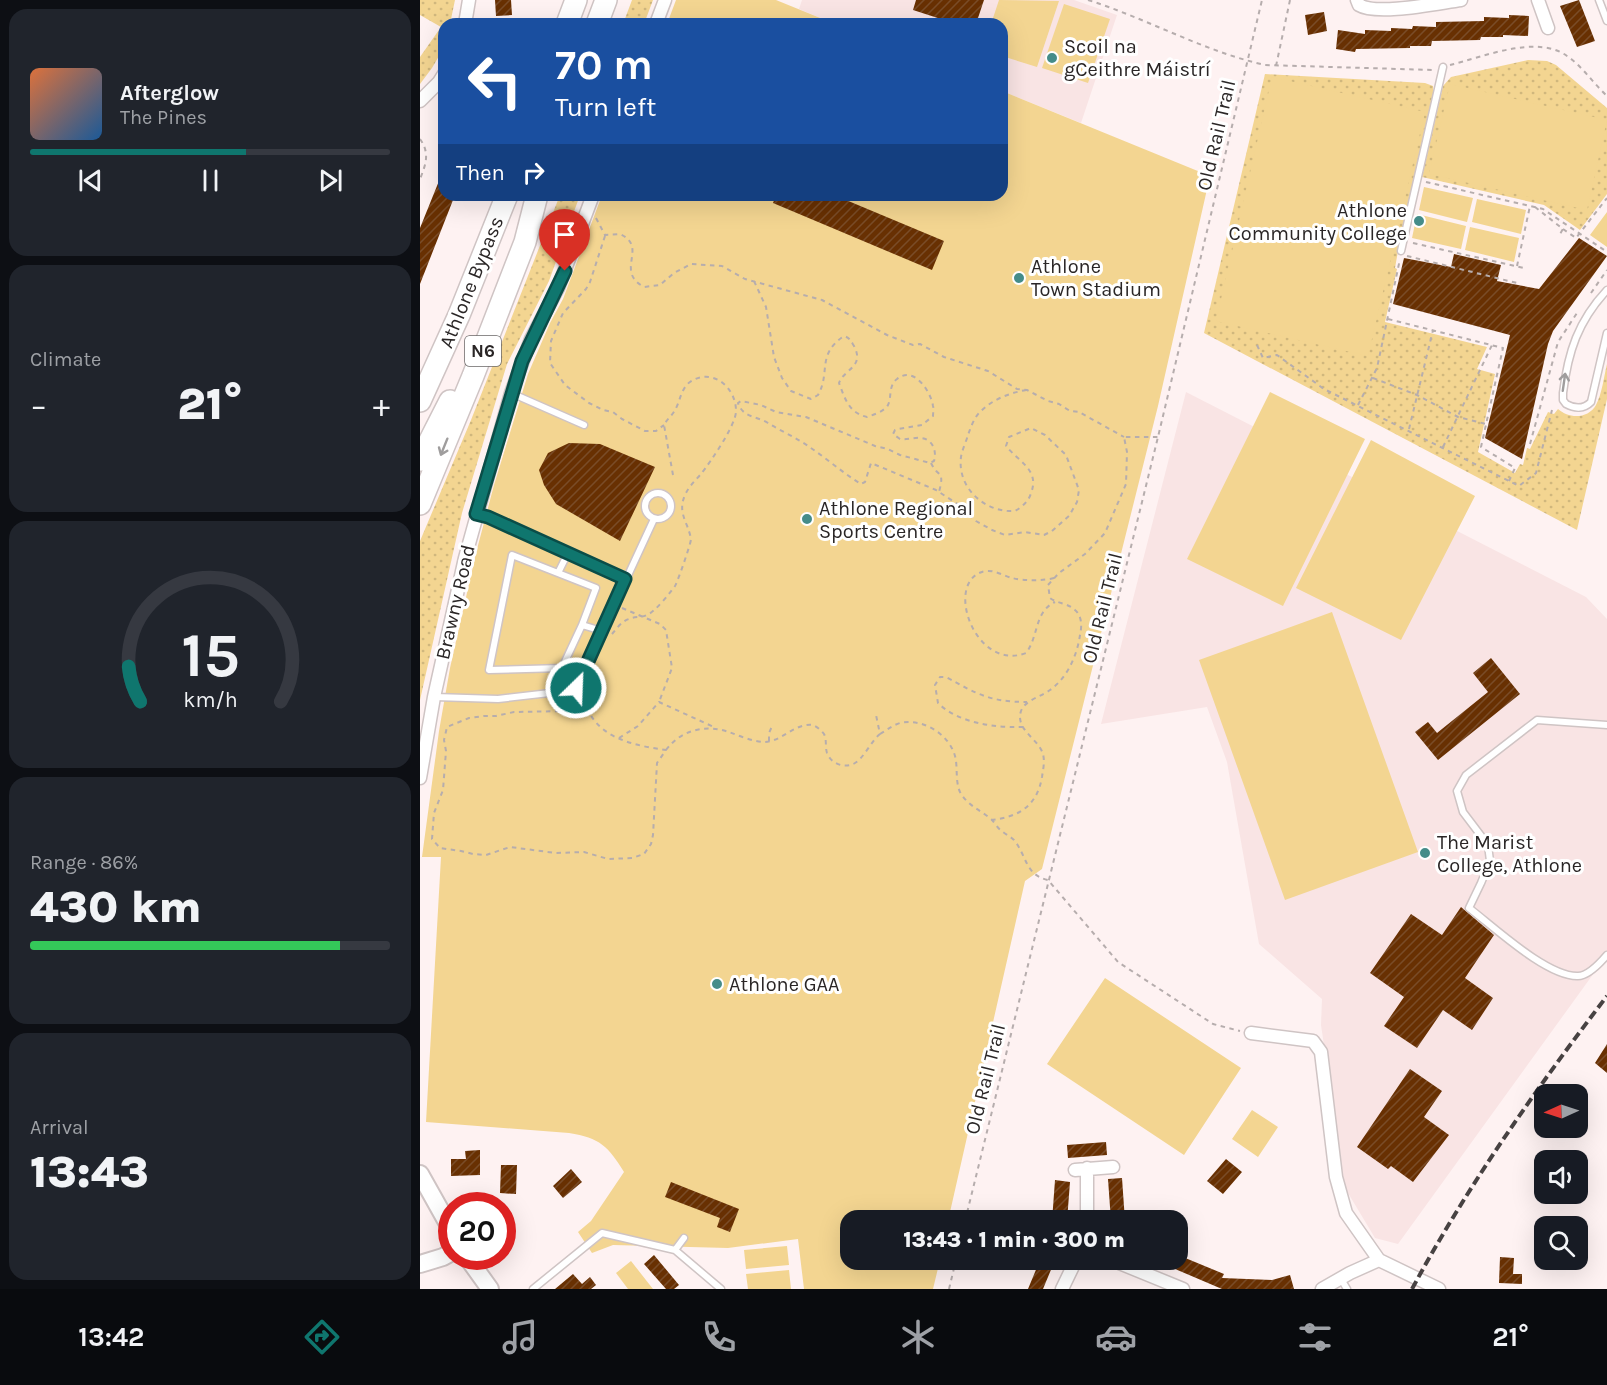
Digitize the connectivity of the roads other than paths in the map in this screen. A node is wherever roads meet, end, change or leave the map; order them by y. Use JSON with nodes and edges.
{"nodes":[{"id":1,"x":469,"y":0,"type":"edge"},
{"id":2,"x":576,"y":0,"type":"edge"},
{"id":3,"x":606,"y":0,"type":"edge"},
{"id":4,"x":665,"y":0,"type":"edge"},
{"id":5,"x":1357,"y":0,"type":"edge"},
{"id":6,"x":1461,"y":0,"type":"edge"},
{"id":7,"x":1538,"y":0,"type":"edge"},
{"id":8,"x":1599,"y":0,"type":"edge"},
{"id":9,"x":466,"y":18,"type":"edge"},
{"id":10,"x":569,"y":18,"type":"edge"},
{"id":11,"x":599,"y":18,"type":"edge"},
{"id":12,"x":658,"y":18,"type":"edge"},
{"id":13,"x":1607,"y":21,"type":"edge"},
{"id":14,"x":1548,"y":28,"type":"dead end"},
{"id":15,"x":1443,"y":67,"type":"road end"},
{"id":16,"x":438,"y":83,"type":"edge"},
{"id":17,"x":420,"y":100,"type":"edge"},
{"id":18,"x":502,"y":201,"type":"edge"},
{"id":19,"x":503,"y":201,"type":"edge"},
{"id":20,"x":534,"y":201,"type":"edge"},
{"id":21,"x":535,"y":201,"type":"edge"},
{"id":22,"x":591,"y":201,"type":"edge"},
{"id":23,"x":1401,"y":251,"type":"dead end"},
{"id":24,"x":1607,"y":290,"type":"edge"},
{"id":25,"x":1607,"y":333,"type":"edge"},
{"id":26,"x":420,"y":372,"type":"edge"},
{"id":27,"x":511,"y":393,"type":"junction"},
{"id":28,"x":420,"y":401,"type":"edge"},
{"id":29,"x":584,"y":425,"type":"dead end"},
{"id":30,"x":420,"y":460,"type":"edge"},
{"id":31,"x":420,"y":504,"type":"edge"},
{"id":32,"x":476,"y":514,"type":"junction"},
{"id":33,"x":654,"y":519,"type":"junction"},
{"id":34,"x":568,"y":553,"type":"junction"},
{"id":35,"x":558,"y":573,"type":"junction"},
{"id":36,"x":625,"y":579,"type":"junction"},
{"id":37,"x":582,"y":625,"type":"junction"},
{"id":38,"x":602,"y":631,"type":"junction"},
{"id":39,"x":434,"y":697,"type":"junction"},
{"id":40,"x":1607,"y":725,"type":"edge"},
{"id":41,"x":420,"y":778,"type":"edge"},
{"id":42,"x":1607,"y":955,"type":"edge"},
{"id":43,"x":1251,"y":1033,"type":"road end"},
{"id":44,"x":1113,"y":1167,"type":"dead end"},
{"id":45,"x":420,"y":1174,"type":"edge"},
{"id":46,"x":438,"y":1206,"type":"edge"},
{"id":47,"x":1086,"y":1210,"type":"edge"},
{"id":48,"x":684,"y":1238,"type":"dead end"},
{"id":49,"x":675,"y":1250,"type":"junction"},
{"id":50,"x":438,"y":1257,"type":"edge"},
{"id":51,"x":1379,"y":1260,"type":"junction"},
{"id":52,"x":420,"y":1264,"type":"edge"},
{"id":53,"x":476,"y":1270,"type":"edge"},
{"id":54,"x":1071,"y":1270,"type":"edge"},
{"id":55,"x":1136,"y":1270,"type":"edge"},
{"id":56,"x":1343,"y":1284,"type":"edge"},
{"id":57,"x":490,"y":1289,"type":"edge"},
{"id":58,"x":533,"y":1289,"type":"edge"},
{"id":59,"x":721,"y":1289,"type":"edge"},
{"id":60,"x":1062,"y":1289,"type":"edge"},
{"id":61,"x":1183,"y":1289,"type":"edge"},
{"id":62,"x":1322,"y":1289,"type":"edge"},
{"id":63,"x":1439,"y":1289,"type":"edge"}],
"edges":[{"from":1,"to":9,"type":"street"},
{"from":2,"to":10,"type":"highway"},
{"from":3,"to":11,"type":"highway"},
{"from":4,"to":12,"type":"street"},
{"from":5,"to":6,"type":"street"},
{"from":7,"to":14,"type":"street"},
{"from":8,"to":13,"type":"lane"},
{"from":15,"to":23,"type":"lane"},
{"from":16,"to":17,"type":"street"},
{"from":18,"to":26,"type":"highway","number":"N6"},
{"from":19,"to":28,"type":"highway","name":"Athlone Bypass","number":"N6"},
{"from":20,"to":30,"type":"highway","name":"Athlone Bypass","number":"N6"},
{"from":21,"to":31,"type":"highway","number":"N6","one_way":true},
{"from":22,"to":27,"type":"street","name":"Brawny Road"},
{"from":25,"to":24,"type":"lane","one_way":true},
{"from":27,"to":29,"type":"lane"},
{"from":27,"to":32,"type":"street","name":"Brawny Road"},
{"from":32,"to":34,"type":"lane"},
{"from":32,"to":39,"type":"street","name":"Brawny Road"},
{"from":33,"to":33,"type":"lane"},
{"from":33,"to":36,"type":"lane"},
{"from":34,"to":35,"type":"lane"},
{"from":34,"to":36,"type":"lane"},
{"from":35,"to":37,"type":"lane"},
{"from":35,"to":37,"type":"lane"},
{"from":36,"to":38,"type":"lane"},
{"from":37,"to":38,"type":"lane"},
{"from":38,"to":39,"type":"lane"},
{"from":39,"to":41,"type":"street","name":"Brawny Road"},
{"from":40,"to":42,"type":"lane"},
{"from":43,"to":51,"type":"street"},
{"from":44,"to":47,"type":"street"},
{"from":45,"to":46,"type":"main road"},
{"from":48,"to":49,"type":"lane"},
{"from":49,"to":58,"type":"lane"},
{"from":49,"to":59,"type":"lane"},
{"from":50,"to":52,"type":"main road"},
{"from":51,"to":56,"type":"street"},
{"from":51,"to":63,"type":"street"},
{"from":53,"to":57,"type":"main road"},
{"from":54,"to":60,"type":"street"},
{"from":55,"to":61,"type":"street"},
{"from":56,"to":62,"type":"street"}]}
